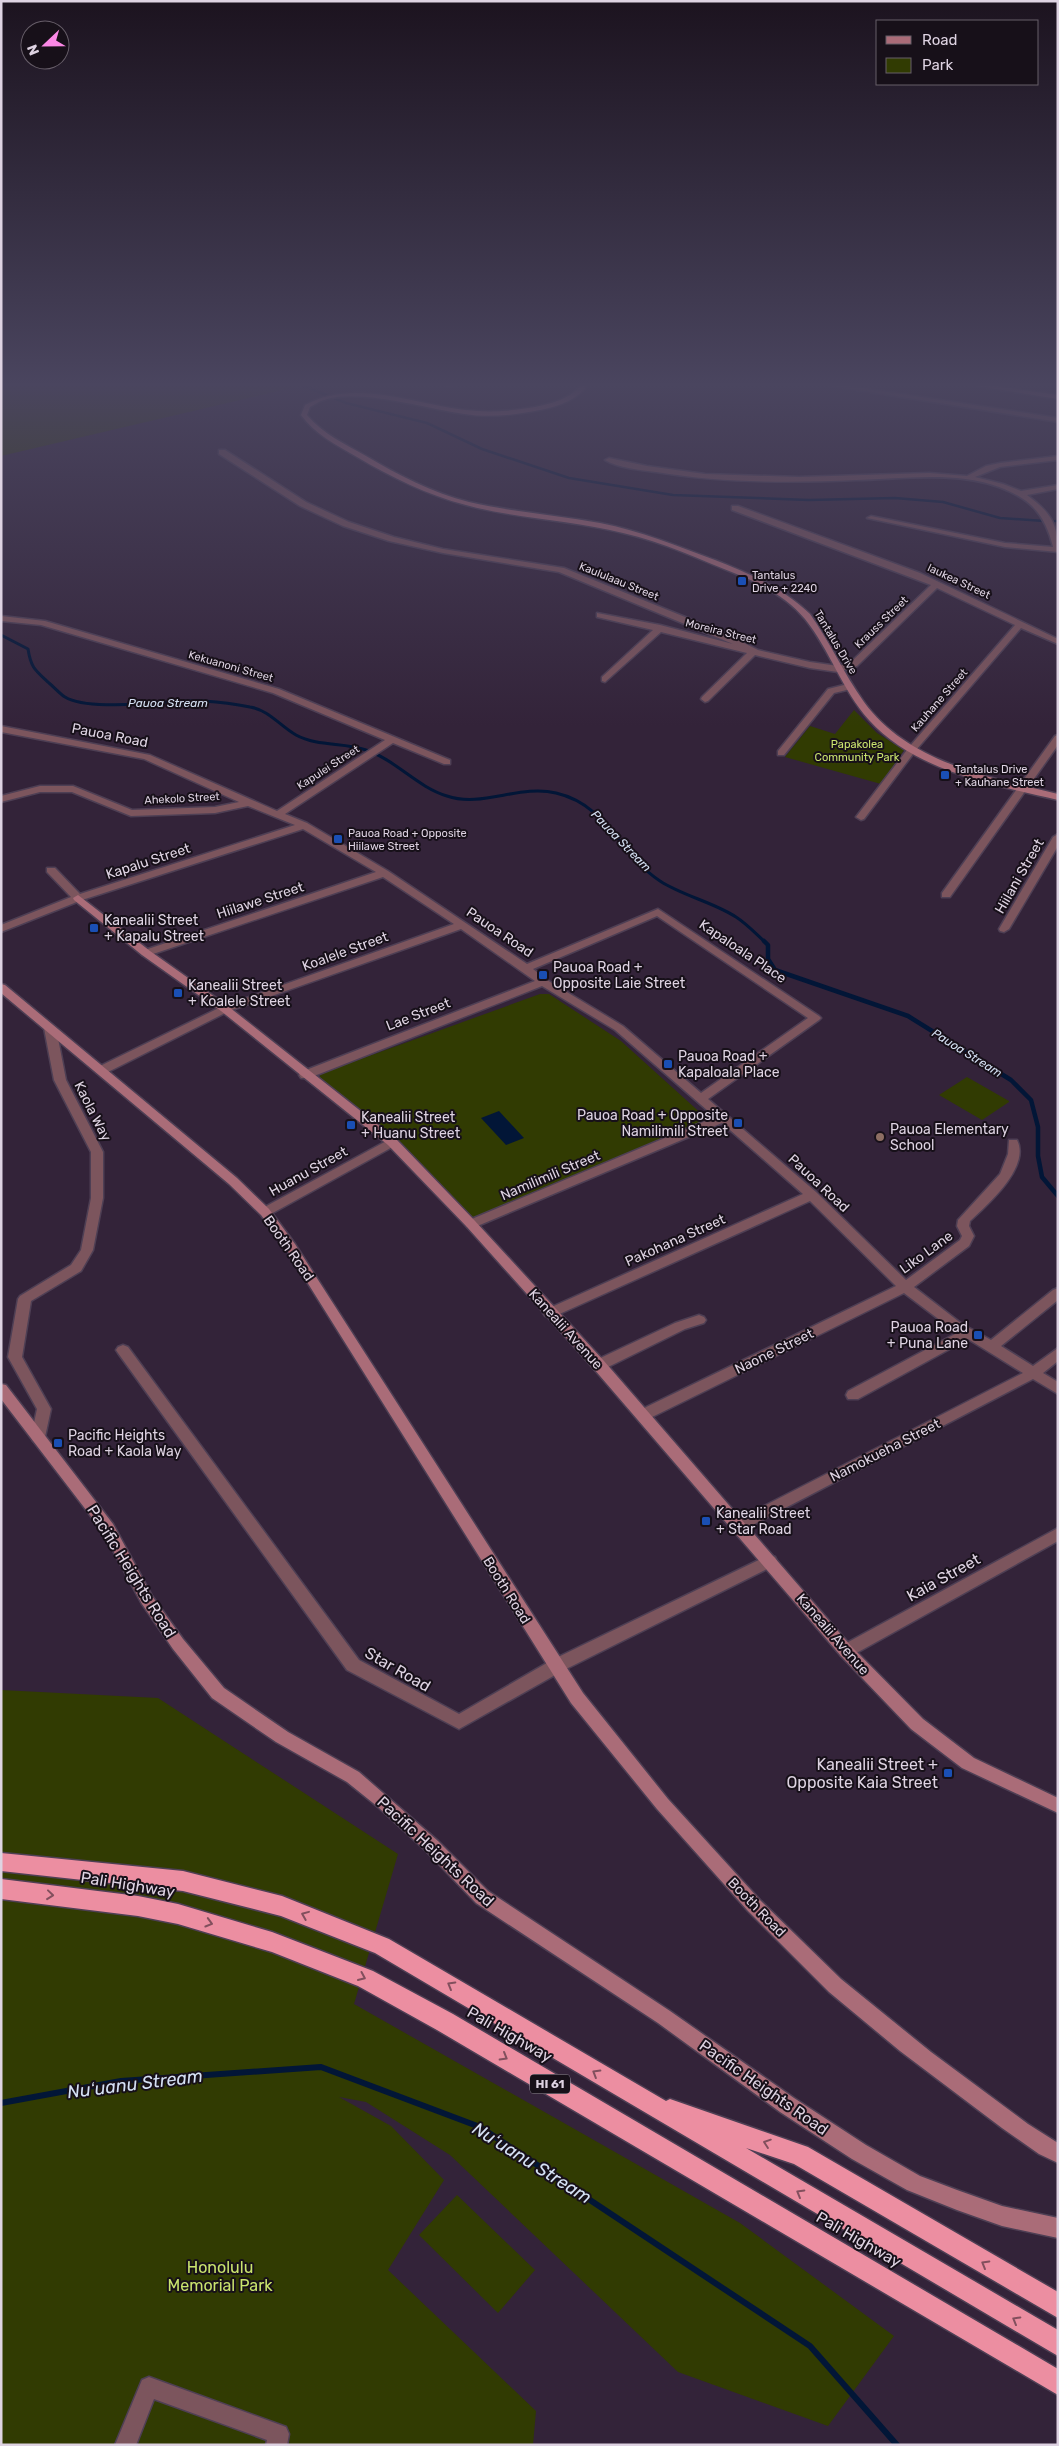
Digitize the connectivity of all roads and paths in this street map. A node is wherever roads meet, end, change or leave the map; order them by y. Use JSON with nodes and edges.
{"nodes":[{"id":1,"x":294,"y":498,"type":"edge"},
{"id":2,"x":452,"y":498,"type":"edge"},
{"id":3,"x":1025,"y":498,"type":"edge"},
{"id":4,"x":735,"y":508,"type":"dead end"},
{"id":5,"x":871,"y":518,"type":"dead end"},
{"id":6,"x":1058,"y":550,"type":"edge"},
{"id":7,"x":936,"y":584,"type":"junction"},
{"id":8,"x":600,"y":614,"type":"dead end"},
{"id":9,"x":1,"y":618,"type":"edge"},
{"id":10,"x":1020,"y":624,"type":"junction"},
{"id":11,"x":660,"y":628,"type":"junction"},
{"id":12,"x":1058,"y":642,"type":"edge"},
{"id":13,"x":754,"y":651,"type":"junction"},
{"id":14,"x":838,"y":668,"type":"junction"},
{"id":15,"x":605,"y":679,"type":"dead end"},
{"id":16,"x":848,"y":687,"type":"junction"},
{"id":17,"x":705,"y":699,"type":"dead end"},
{"id":18,"x":1,"y":729,"type":"edge"},
{"id":19,"x":1058,"y":738,"type":"edge"},
{"id":20,"x":391,"y":740,"type":"junction"},
{"id":21,"x":913,"y":748,"type":"junction"},
{"id":22,"x":781,"y":753,"type":"dead end"},
{"id":23,"x":447,"y":762,"type":"dead end"},
{"id":24,"x":1022,"y":788,"type":"junction"},
{"id":25,"x":1058,"y":797,"type":"edge"},
{"id":26,"x":1,"y":799,"type":"edge"},
{"id":27,"x":249,"y":803,"type":"junction"},
{"id":28,"x":278,"y":814,"type":"junction"},
{"id":29,"x":861,"y":817,"type":"dead end"},
{"id":30,"x":304,"y":825,"type":"junction"},
{"id":31,"x":1058,"y":836,"type":"edge"},
{"id":32,"x":51,"y":870,"type":"dead end"},
{"id":33,"x":384,"y":873,"type":"junction"},
{"id":34,"x":946,"y":894,"type":"dead end"},
{"id":35,"x":78,"y":898,"type":"junction"},
{"id":36,"x":462,"y":925,"type":"junction"},
{"id":37,"x":1,"y":929,"type":"edge"},
{"id":38,"x":1004,"y":929,"type":"dead end"},
{"id":39,"x":146,"y":953,"type":"junction"},
{"id":40,"x":526,"y":968,"type":"junction"},
{"id":41,"x":543,"y":982,"type":"junction"},
{"id":42,"x":1,"y":987,"type":"edge"},
{"id":43,"x":225,"y":1009,"type":"junction"},
{"id":44,"x":50,"y":1028,"type":"junction"},
{"id":45,"x":102,"y":1070,"type":"junction"},
{"id":46,"x":305,"y":1075,"type":"junction"},
{"id":47,"x":702,"y":1098,"type":"junction"},
{"id":48,"x":724,"y":1118,"type":"junction"},
{"id":49,"x":392,"y":1142,"type":"junction"},
{"id":50,"x":1013,"y":1143,"type":"dead end"},
{"id":51,"x":812,"y":1195,"type":"junction"},
{"id":52,"x":265,"y":1212,"type":"junction"},
{"id":53,"x":471,"y":1224,"type":"junction"},
{"id":54,"x":904,"y":1287,"type":"junction"},
{"id":55,"x":1058,"y":1293,"type":"edge"},
{"id":56,"x":550,"y":1312,"type":"junction"},
{"id":57,"x":699,"y":1320,"type":"dead end"},
{"id":58,"x":968,"y":1333,"type":"junction"},
{"id":59,"x":992,"y":1346,"type":"junction"},
{"id":60,"x":123,"y":1350,"type":"dead end"},
{"id":61,"x":1058,"y":1353,"type":"edge"},
{"id":62,"x":599,"y":1365,"type":"junction"},
{"id":63,"x":1032,"y":1374,"type":"junction"},
{"id":64,"x":1058,"y":1388,"type":"edge"},
{"id":65,"x":1,"y":1389,"type":"edge"},
{"id":66,"x":853,"y":1395,"type":"dead end"},
{"id":67,"x":643,"y":1415,"type":"junction"},
{"id":68,"x":38,"y":1437,"type":"junction"},
{"id":69,"x":738,"y":1526,"type":"junction"},
{"id":70,"x":1058,"y":1534,"type":"edge"},
{"id":71,"x":770,"y":1561,"type":"junction"},
{"id":72,"x":846,"y":1651,"type":"junction"},
{"id":73,"x":556,"y":1667,"type":"junction"},
{"id":74,"x":1058,"y":1806,"type":"edge"},
{"id":75,"x":1,"y":1862,"type":"edge"},
{"id":76,"x":1,"y":1889,"type":"edge"},
{"id":77,"x":638,"y":2098,"type":"junction"},
{"id":78,"x":1056,"y":2154,"type":"edge"},
{"id":79,"x":1055,"y":2225,"type":"edge"},
{"id":80,"x":1058,"y":2306,"type":"edge"},
{"id":81,"x":1058,"y":2344,"type":"edge"},
{"id":82,"x":1058,"y":2382,"type":"edge"},
{"id":83,"x":125,"y":2445,"type":"edge"},
{"id":84,"x":276,"y":2445,"type":"edge"}],
"edges":[{"from":1,"to":13,"type":"street","name":"Kaululaau Street"},
{"from":2,"to":14,"type":"street","name":"Tantalus Drive"},
{"from":3,"to":6,"type":"street"},
{"from":4,"to":7,"type":"street","name":"Iaukea Street"},
{"from":5,"to":6,"type":"street"},
{"from":7,"to":10,"type":"street","name":"Iaukea Street"},
{"from":7,"to":14,"type":"street","name":"Krauss Street"},
{"from":8,"to":11,"type":"street","name":"Moreira Street"},
{"from":9,"to":20,"type":"street","name":"Kekuanoni Street"},
{"from":10,"to":12,"type":"street","name":"Iaukea Street"},
{"from":10,"to":21,"type":"street","name":"Kauhane Street"},
{"from":11,"to":13,"type":"street","name":"Moreira Street"},
{"from":11,"to":15,"type":"street"},
{"from":13,"to":14,"type":"street","name":"Moreira Street"},
{"from":13,"to":17,"type":"street"},
{"from":14,"to":16,"type":"street","name":"Tantalus Drive"},
{"from":16,"to":21,"type":"street","name":"Tantalus Drive"},
{"from":16,"to":22,"type":"street"},
{"from":18,"to":27,"type":"street","name":"Pauoa Road"},
{"from":19,"to":24,"type":"street"},
{"from":20,"to":23,"type":"street","name":"Kekuanoni Street"},
{"from":20,"to":28,"type":"street","name":"Kapulei Street"},
{"from":21,"to":24,"type":"street","name":"Tantalus Drive"},
{"from":21,"to":29,"type":"street","name":"Kauhane Street"},
{"from":24,"to":25,"type":"street","name":"Tantalus Drive"},
{"from":24,"to":34,"type":"street"},
{"from":26,"to":27,"type":"street","name":"Ahekolo Street"},
{"from":27,"to":28,"type":"street","name":"Pauoa Road"},
{"from":28,"to":30,"type":"street","name":"Pauoa Road"},
{"from":30,"to":33,"type":"street","name":"Pauoa Road"},
{"from":30,"to":35,"type":"street","name":"Kapalu Street"},
{"from":31,"to":38,"type":"street","name":"Hiilani Street"},
{"from":32,"to":35,"type":"street","name":"Kanealii Avenue"},
{"from":33,"to":36,"type":"street","name":"Pauoa Road"},
{"from":33,"to":39,"type":"street","name":"Hiilawe Street"},
{"from":35,"to":37,"type":"street","name":"Kapalu Street"},
{"from":35,"to":39,"type":"street","name":"Kanealii Avenue"},
{"from":36,"to":40,"type":"street","name":"Pauoa Road"},
{"from":36,"to":43,"type":"street","name":"Koalele Street"},
{"from":39,"to":43,"type":"street","name":"Kanealii Avenue"},
{"from":40,"to":41,"type":"street","name":"Pauoa Road"},
{"from":40,"to":47,"type":"street","name":"Kapaloala Place"},
{"from":41,"to":46,"type":"street","name":"Lae Street"},
{"from":41,"to":47,"type":"street","name":"Pauoa Road"},
{"from":42,"to":44,"type":"street","name":"Booth Road"},
{"from":43,"to":45,"type":"street","name":"Koalele Street"},
{"from":43,"to":46,"type":"street","name":"Kanealii Avenue"},
{"from":44,"to":45,"type":"street","name":"Booth Road"},
{"from":44,"to":68,"type":"street","name":"Kaola Way"},
{"from":45,"to":52,"type":"street","name":"Booth Road"},
{"from":46,"to":49,"type":"street","name":"Kanealii Avenue"},
{"from":47,"to":48,"type":"street","name":"Pauoa Road"},
{"from":48,"to":51,"type":"street","name":"Pauoa Road"},
{"from":48,"to":53,"type":"street","name":"Namilimili Street"},
{"from":49,"to":52,"type":"street","name":"Huanu Street"},
{"from":49,"to":53,"type":"street","name":"Kanealii Avenue"},
{"from":50,"to":54,"type":"street","name":"Liko Lane"},
{"from":51,"to":54,"type":"street","name":"Pauoa Road"},
{"from":51,"to":56,"type":"street","name":"Pakohana Street"},
{"from":52,"to":73,"type":"street","name":"Booth Road"},
{"from":53,"to":56,"type":"street","name":"Kanealii Avenue"},
{"from":54,"to":58,"type":"street","name":"Pauoa Road"},
{"from":54,"to":67,"type":"street","name":"Naone Street"},
{"from":55,"to":59,"type":"street"},
{"from":56,"to":62,"type":"street","name":"Kanealii Avenue"},
{"from":57,"to":62,"type":"street"},
{"from":58,"to":59,"type":"street","name":"Pauoa Road"},
{"from":58,"to":66,"type":"street"},
{"from":59,"to":63,"type":"street","name":"Pauoa Road"},
{"from":60,"to":73,"type":"street","name":"Star Road"},
{"from":61,"to":63,"type":"street","name":"Namokueha Street"},
{"from":62,"to":67,"type":"street","name":"Kanealii Avenue"},
{"from":63,"to":64,"type":"street","name":"Pauoa Road"},
{"from":63,"to":69,"type":"street","name":"Namokueha Street"},
{"from":65,"to":68,"type":"street","name":"Pacific Heights Road"},
{"from":67,"to":69,"type":"street","name":"Kanealii Avenue"},
{"from":68,"to":79,"type":"street","name":"Pacific Heights Road"},
{"from":69,"to":71,"type":"street","name":"Kanealii Avenue"},
{"from":70,"to":72,"type":"street","name":"Kaia Street"},
{"from":71,"to":72,"type":"street","name":"Kanealii Avenue"},
{"from":71,"to":73,"type":"street","name":"Star Road"},
{"from":72,"to":74,"type":"street","name":"Kanealii Avenue"},
{"from":73,"to":78,"type":"street","name":"Booth Road"},
{"from":77,"to":75,"type":"highway","name":"Pali Highway","number":"HI 61","one_way":true},
{"from":76,"to":82,"type":"highway","name":"Pali Highway","number":"HI 61","one_way":true},
{"from":80,"to":77,"type":"highway","one_way":true},
{"from":81,"to":77,"type":"highway","name":"Pali Highway","number":"HI 61","one_way":true},
{"from":83,"to":84,"type":"street"}]}
